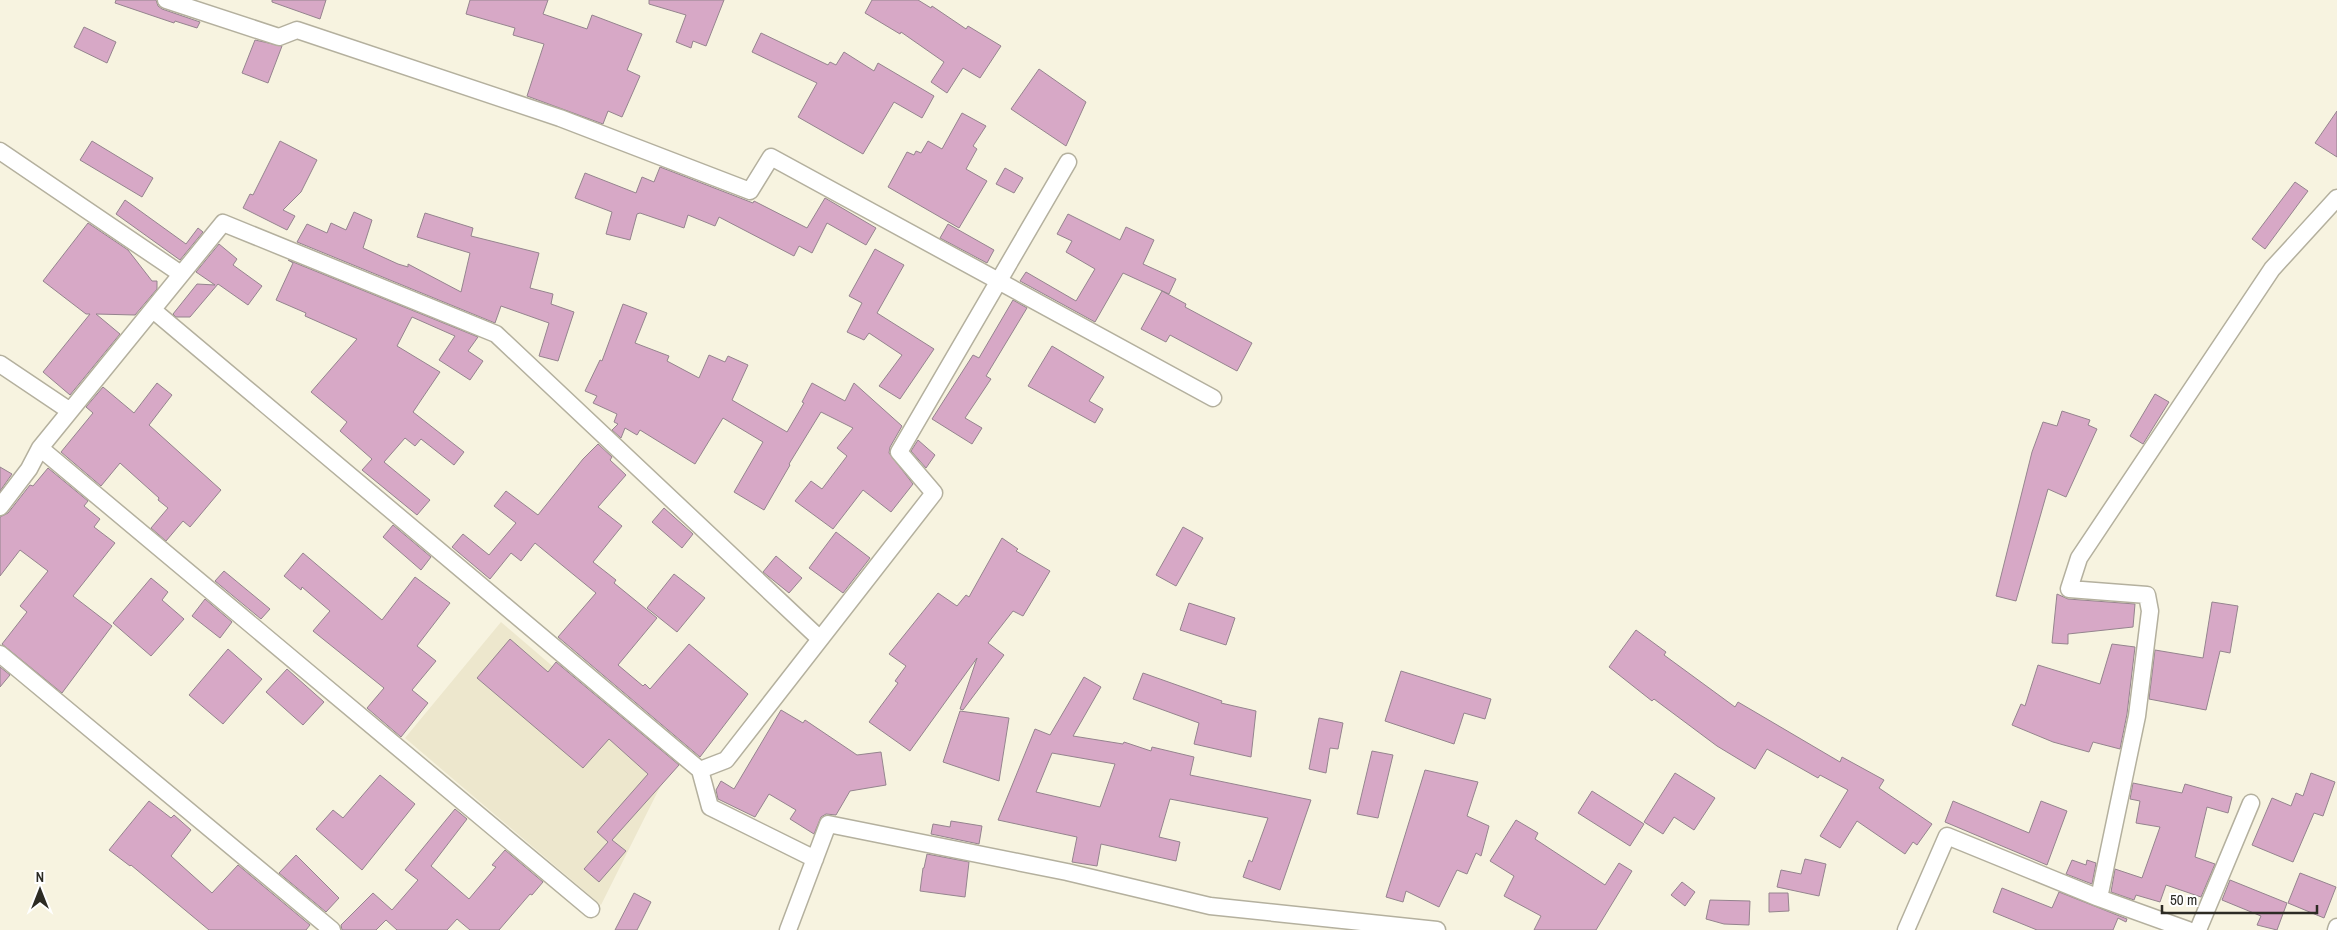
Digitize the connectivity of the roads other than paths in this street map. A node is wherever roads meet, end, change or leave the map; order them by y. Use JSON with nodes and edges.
{"nodes":[{"id":1,"x":166,"y":0,"type":"edge"},
{"id":2,"x":0,"y":151,"type":"edge"},
{"id":3,"x":1068,"y":162,"type":"dead end"},
{"id":4,"x":2337,"y":198,"type":"edge"},
{"id":5,"x":182,"y":274,"type":"junction"},
{"id":6,"x":999,"y":282,"type":"junction"},
{"id":7,"x":153,"y":310,"type":"junction"},
{"id":8,"x":0,"y":364,"type":"edge"},
{"id":9,"x":1213,"y":398,"type":"dead end"},
{"id":10,"x":70,"y":412,"type":"junction"},
{"id":11,"x":40,"y":448,"type":"junction"},
{"id":12,"x":0,"y":507,"type":"edge"},
{"id":13,"x":820,"y":639,"type":"junction"},
{"id":14,"x":0,"y":654,"type":"edge"},
{"id":15,"x":700,"y":770,"type":"junction"},
{"id":16,"x":2252,"y":803,"type":"dead end"},
{"id":17,"x":815,"y":859,"type":"junction"},
{"id":18,"x":2100,"y":898,"type":"junction"},
{"id":19,"x":592,"y":909,"type":"dead end"},
{"id":20,"x":332,"y":930,"type":"edge"},
{"id":21,"x":788,"y":930,"type":"edge"},
{"id":22,"x":1437,"y":930,"type":"edge"},
{"id":23,"x":1906,"y":930,"type":"edge"},
{"id":24,"x":2188,"y":930,"type":"edge"},
{"id":25,"x":2198,"y":930,"type":"edge"}],
"edges":[{"from":1,"to":6,"type":"street"},
{"from":2,"to":5,"type":"street"},
{"from":3,"to":6,"type":"street"},
{"from":4,"to":18,"type":"street"},
{"from":5,"to":7,"type":"street"},
{"from":5,"to":13,"type":"street"},
{"from":6,"to":9,"type":"street"},
{"from":6,"to":13,"type":"street"},
{"from":7,"to":10,"type":"street"},
{"from":7,"to":15,"type":"street"},
{"from":8,"to":10,"type":"street"},
{"from":10,"to":11,"type":"street"},
{"from":11,"to":12,"type":"street"},
{"from":11,"to":19,"type":"street"},
{"from":13,"to":15,"type":"street"},
{"from":14,"to":20,"type":"street"},
{"from":15,"to":17,"type":"street"},
{"from":16,"to":25,"type":"street"},
{"from":17,"to":21,"type":"street"},
{"from":17,"to":22,"type":"street"},
{"from":18,"to":23,"type":"street"},
{"from":18,"to":24,"type":"street"}]}
